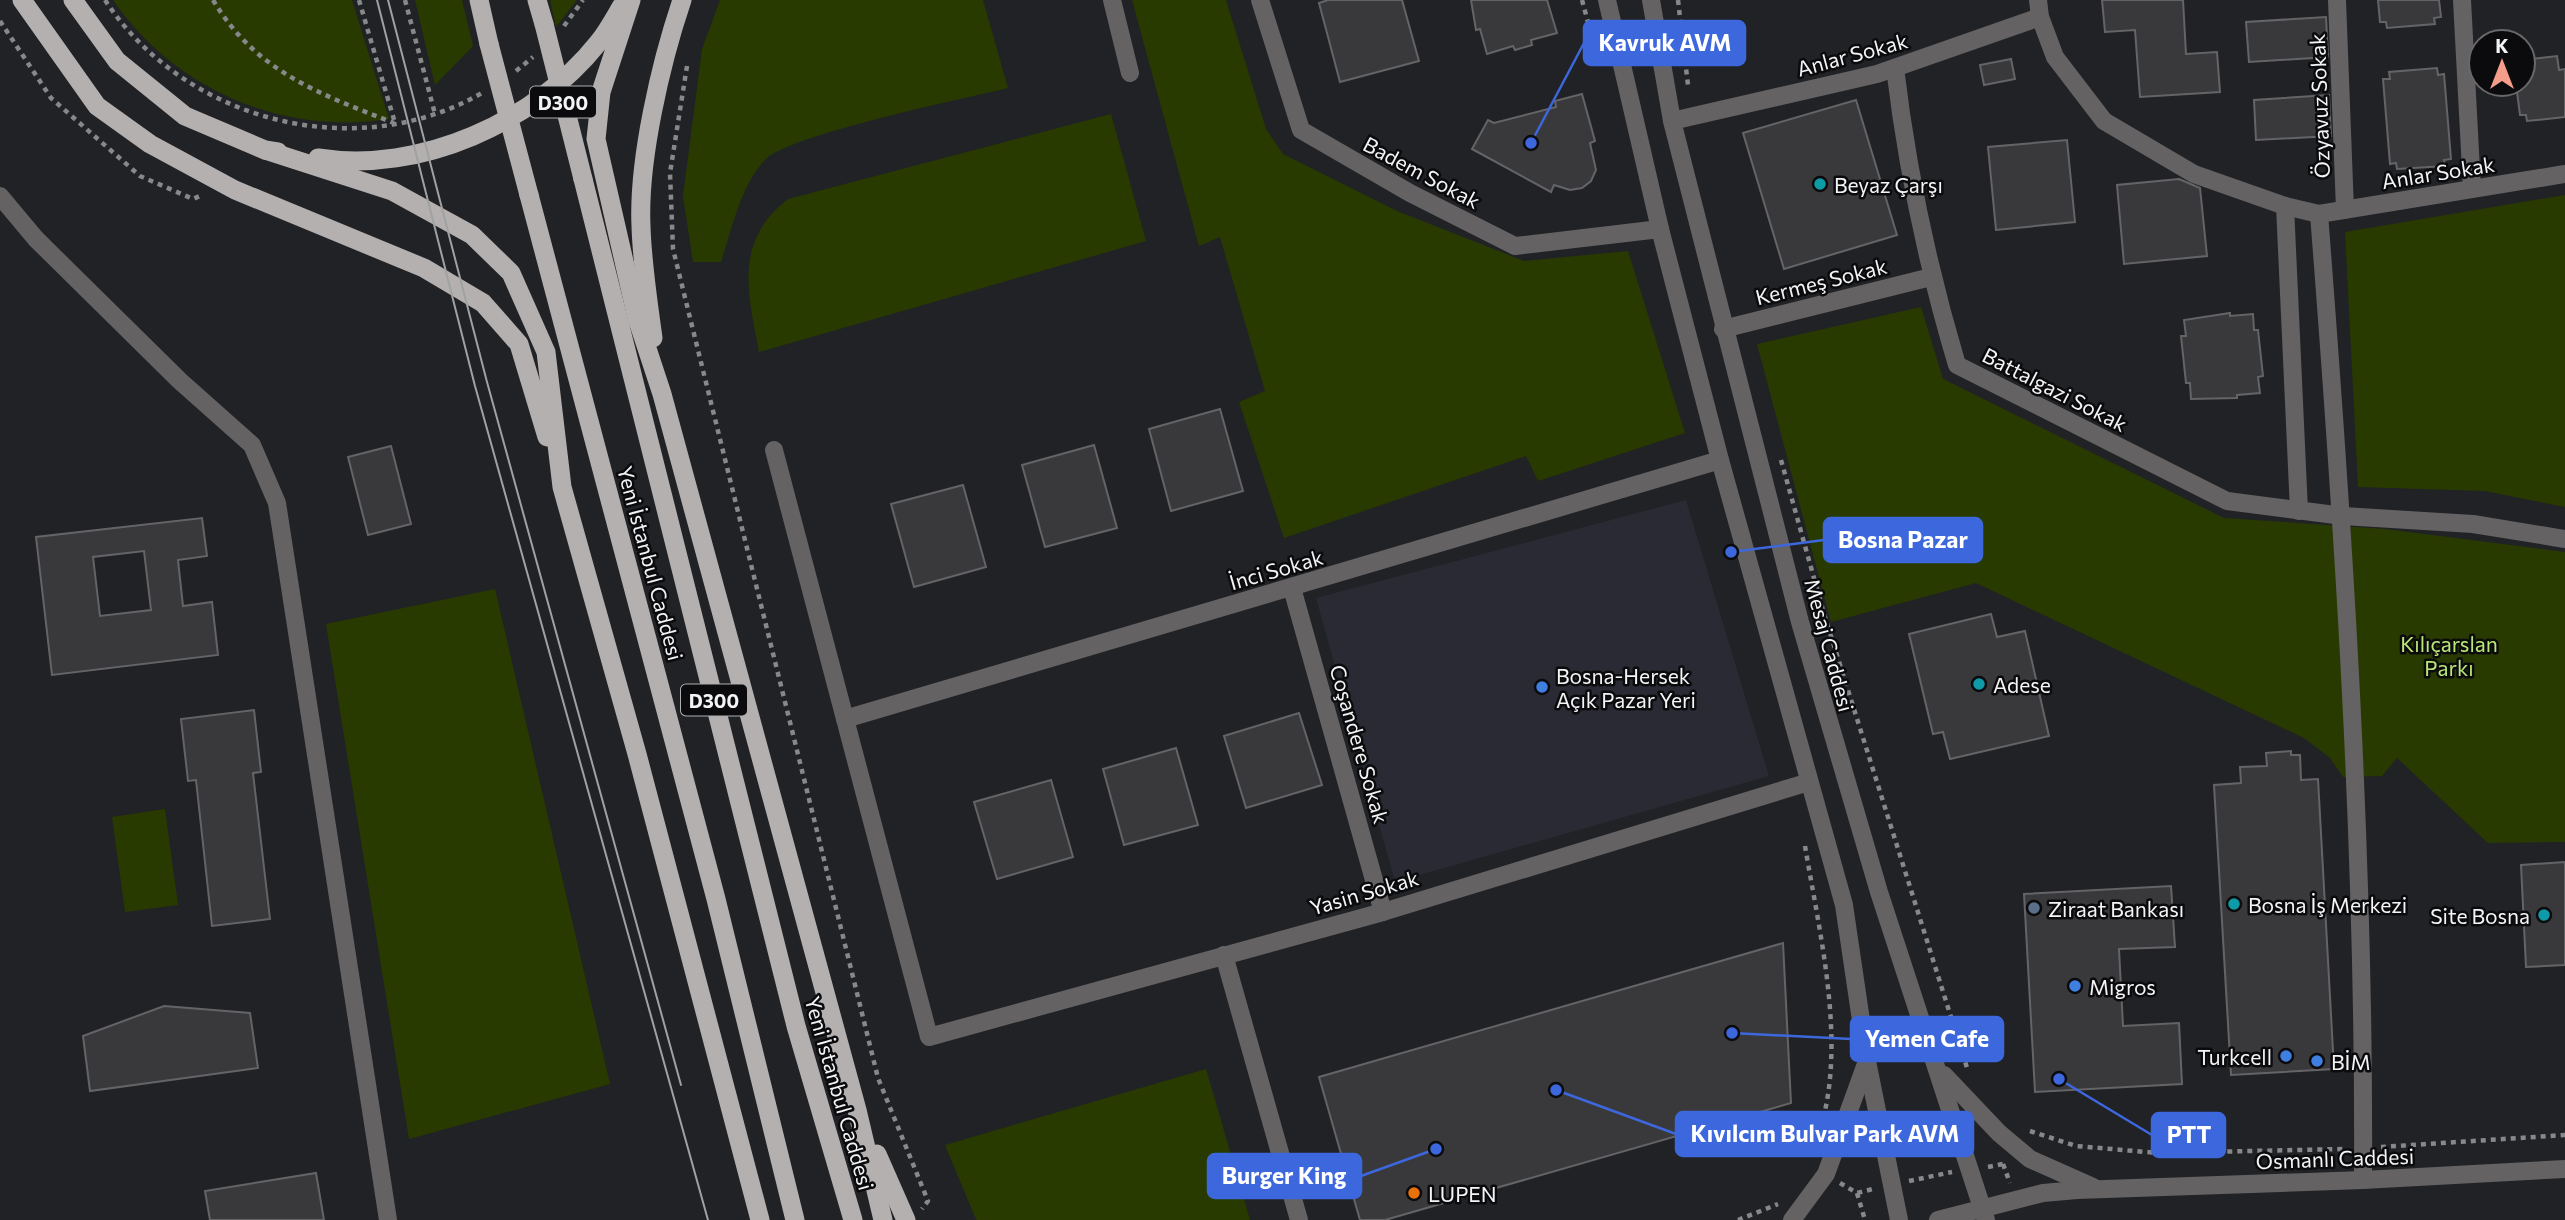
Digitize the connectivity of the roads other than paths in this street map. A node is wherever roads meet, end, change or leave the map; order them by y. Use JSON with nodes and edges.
{"nodes":[{"id":1,"x":22,"y":0,"type":"edge"},
{"id":2,"x":73,"y":0,"type":"edge"},
{"id":3,"x":479,"y":0,"type":"edge"},
{"id":4,"x":537,"y":0,"type":"edge"},
{"id":5,"x":626,"y":0,"type":"edge"},
{"id":6,"x":631,"y":0,"type":"edge"},
{"id":7,"x":682,"y":0,"type":"edge"},
{"id":8,"x":1112,"y":0,"type":"edge"},
{"id":9,"x":1260,"y":0,"type":"edge"},
{"id":10,"x":1607,"y":0,"type":"edge"},
{"id":11,"x":1651,"y":0,"type":"edge"},
{"id":12,"x":2337,"y":0,"type":"edge"},
{"id":13,"x":2462,"y":0,"type":"edge"},
{"id":14,"x":2039,"y":8,"type":"edge"},
{"id":15,"x":1895,"y":68,"type":"junction"},
{"id":16,"x":1130,"y":73,"type":"dead end"},
{"id":17,"x":1672,"y":121,"type":"junction"},
{"id":18,"x":265,"y":150,"type":"junction"},
{"id":19,"x":2565,"y":174,"type":"edge"},
{"id":20,"x":2472,"y":189,"type":"junction"},
{"id":21,"x":0,"y":196,"type":"edge"},
{"id":22,"x":2285,"y":206,"type":"junction"},
{"id":23,"x":2345,"y":210,"type":"junction"},
{"id":24,"x":2319,"y":214,"type":"junction"},
{"id":25,"x":1660,"y":229,"type":"junction"},
{"id":26,"x":1931,"y":277,"type":"junction"},
{"id":27,"x":1723,"y":328,"type":"junction"},
{"id":28,"x":662,"y":394,"type":"junction"},
{"id":29,"x":774,"y":450,"type":"dead end"},
{"id":30,"x":1720,"y":460,"type":"junction"},
{"id":31,"x":562,"y":487,"type":"junction"},
{"id":32,"x":2299,"y":511,"type":"junction"},
{"id":33,"x":2343,"y":516,"type":"junction"},
{"id":34,"x":2565,"y":539,"type":"edge"},
{"id":35,"x":1292,"y":588,"type":"junction"},
{"id":36,"x":845,"y":719,"type":"junction"},
{"id":37,"x":1809,"y":782,"type":"junction"},
{"id":38,"x":1383,"y":912,"type":"junction"},
{"id":39,"x":1224,"y":956,"type":"junction"},
{"id":40,"x":1867,"y":1061,"type":"junction"},
{"id":41,"x":1939,"y":1070,"type":"junction"},
{"id":42,"x":857,"y":1110,"type":"junction"},
{"id":43,"x":2565,"y":1169,"type":"edge"},
{"id":44,"x":2362,"y":1181,"type":"junction"},
{"id":45,"x":2096,"y":1189,"type":"junction"},
{"id":46,"x":1985,"y":1215,"type":"edge"},
{"id":47,"x":388,"y":1220,"type":"edge"},
{"id":48,"x":760,"y":1220,"type":"edge"},
{"id":49,"x":795,"y":1220,"type":"edge"},
{"id":50,"x":853,"y":1220,"type":"edge"},
{"id":51,"x":883,"y":1220,"type":"edge"},
{"id":52,"x":906,"y":1220,"type":"edge"},
{"id":53,"x":1299,"y":1220,"type":"edge"},
{"id":54,"x":1792,"y":1220,"type":"edge"},
{"id":55,"x":1899,"y":1220,"type":"edge"},
{"id":56,"x":1938,"y":1220,"type":"edge"}],
"edges":[{"from":1,"to":31,"type":"highway"},
{"from":2,"to":18,"type":"highway"},
{"from":3,"to":49,"type":"highway","name":"Yeni İstanbul Caddesi","number":"D300","bridge":true},
{"from":4,"to":50,"type":"highway","name":"Yeni İstanbul Caddesi","number":"D300","bridge":true},
{"from":5,"to":18,"type":"highway"},
{"from":6,"to":28,"type":"highway"},
{"from":7,"to":28,"type":"highway"},
{"from":8,"to":16,"type":"street"},
{"from":9,"to":25,"type":"street","name":"Badem Sokak"},
{"from":10,"to":25,"type":"street"},
{"from":11,"to":17,"type":"street","name":"Mesaj Caddesi"},
{"from":12,"to":23,"type":"street","name":"Özyavuz Sokak"},
{"from":13,"to":20,"type":"street"},
{"from":14,"to":15,"type":"street","name":"Anlar Sokak"},
{"from":14,"to":22,"type":"street"},
{"from":15,"to":17,"type":"street","name":"Anlar Sokak"},
{"from":15,"to":26,"type":"street","name":"Battalgazi Sokak"},
{"from":17,"to":27,"type":"street","name":"Mesaj Caddesi"},
{"from":18,"to":31,"type":"highway"},
{"from":19,"to":20,"type":"street","name":"Anlar Sokak"},
{"from":20,"to":23,"type":"street","name":"Anlar Sokak"},
{"from":21,"to":47,"type":"street"},
{"from":22,"to":24,"type":"street"},
{"from":22,"to":32,"type":"street"},
{"from":23,"to":24,"type":"street","name":"Anlar Sokak"},
{"from":24,"to":33,"type":"street"},
{"from":25,"to":30,"type":"street"},
{"from":26,"to":27,"type":"street","name":"Kermeş Sokak"},
{"from":26,"to":32,"type":"street","name":"Battalgazi Sokak"},
{"from":27,"to":41,"type":"street","name":"Mesaj Caddesi"},
{"from":28,"to":42,"type":"highway"},
{"from":29,"to":36,"type":"street"},
{"from":30,"to":35,"type":"street","name":"İnci Sokak"},
{"from":30,"to":37,"type":"street"},
{"from":31,"to":48,"type":"highway"},
{"from":32,"to":33,"type":"street","name":"Battalgazi Sokak"},
{"from":33,"to":34,"type":"street","name":"Battalgazi Sokak"},
{"from":33,"to":44,"type":"street"},
{"from":35,"to":36,"type":"street","name":"İnci Sokak"},
{"from":35,"to":38,"type":"street","name":"Coşandere Sokak"},
{"from":36,"to":39,"type":"street","name":"Yasin Sokak"},
{"from":37,"to":38,"type":"street","name":"Yasin Sokak"},
{"from":37,"to":40,"type":"street"},
{"from":38,"to":39,"type":"street","name":"Yasin Sokak"},
{"from":39,"to":53,"type":"street"},
{"from":40,"to":54,"type":"street"},
{"from":40,"to":55,"type":"street"},
{"from":41,"to":45,"type":"street"},
{"from":41,"to":46,"type":"street","name":"Mesaj Caddesi"},
{"from":42,"to":51,"type":"highway"},
{"from":42,"to":52,"type":"highway"},
{"from":43,"to":44,"type":"street","name":"Osmanlı Caddesi"},
{"from":44,"to":45,"type":"street","name":"Osmanlı Caddesi"},
{"from":45,"to":46,"type":"street","name":"Osmanlı Caddesi"},
{"from":46,"to":56,"type":"street","name":"Osmanlı Caddesi"}]}
